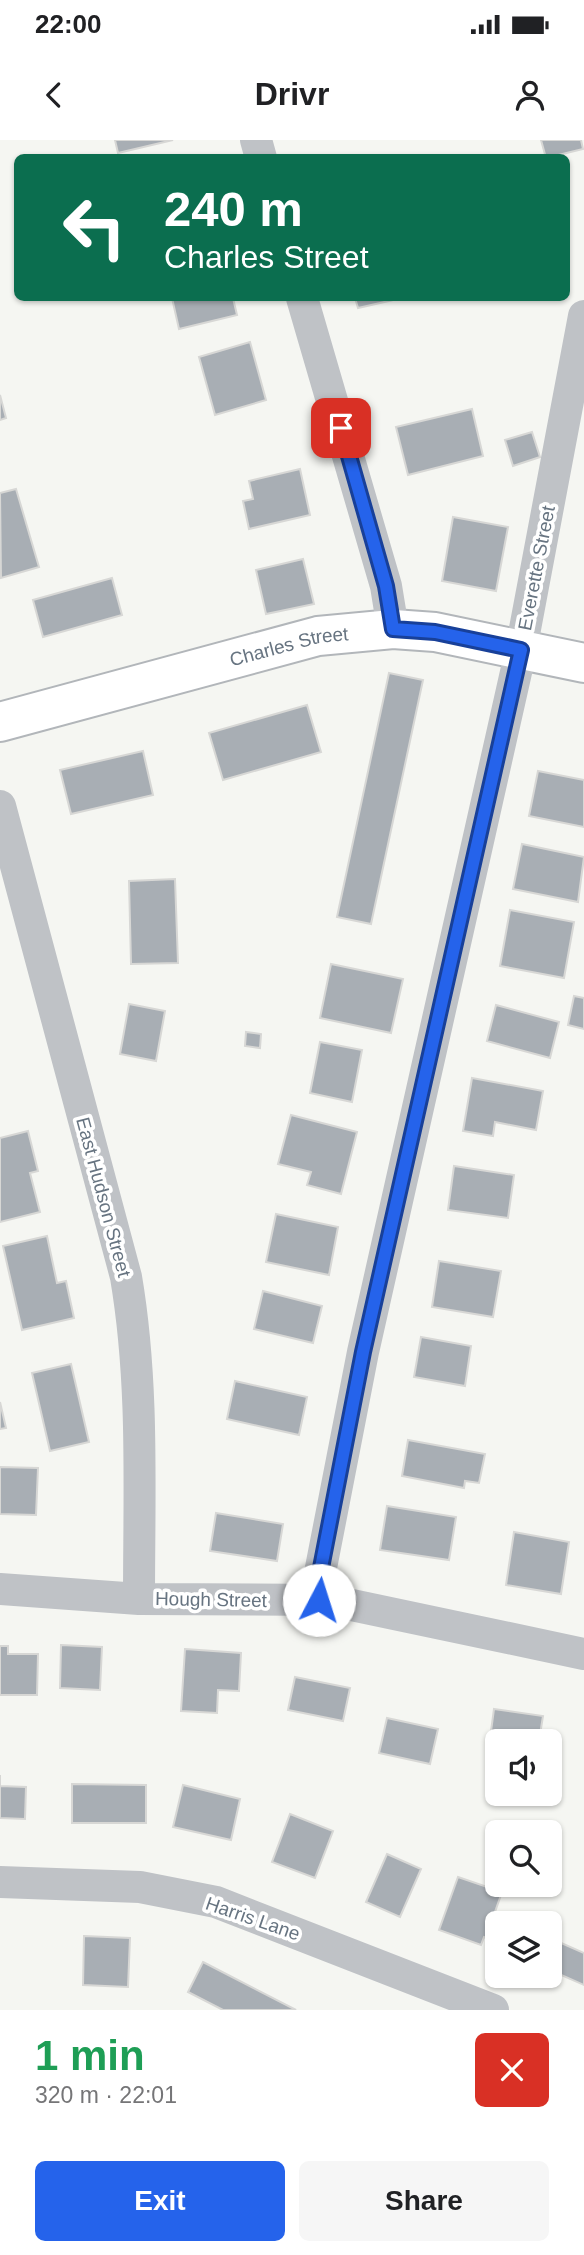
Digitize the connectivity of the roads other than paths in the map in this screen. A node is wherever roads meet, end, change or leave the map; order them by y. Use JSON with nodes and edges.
{"nodes":[{"id":1,"x":303,"y":301,"type":"edge"},
{"id":2,"x":584,"y":316,"type":"edge"},
{"id":3,"x":393,"y":629,"type":"junction"},
{"id":4,"x":521,"y":650,"type":"junction"},
{"id":5,"x":584,"y":663,"type":"edge"},
{"id":6,"x":0,"y":722,"type":"edge"},
{"id":7,"x":0,"y":806,"type":"edge"},
{"id":8,"x":0,"y":1589,"type":"edge"},
{"id":9,"x":139,"y":1599,"type":"junction"},
{"id":10,"x":319,"y":1600,"type":"junction"},
{"id":11,"x":584,"y":1654,"type":"edge"},
{"id":12,"x":0,"y":1882,"type":"edge"},
{"id":13,"x":493,"y":2010,"type":"edge"}],
"edges":[{"from":1,"to":3,"type":"street"},
{"from":2,"to":4,"type":"street","name":"Everette Street"},
{"from":3,"to":4,"type":"street","name":"Charles Street"},
{"from":3,"to":6,"type":"street","name":"Charles Street"},
{"from":4,"to":5,"type":"street","name":"Charles Street"},
{"from":4,"to":10,"type":"street","name":"Everette Street"},
{"from":7,"to":9,"type":"street","name":"East Hudson Street"},
{"from":8,"to":9,"type":"street","name":"Hough Street"},
{"from":9,"to":10,"type":"street","name":"Hough Street"},
{"from":10,"to":11,"type":"street","name":"Hough Street"},
{"from":12,"to":13,"type":"street","name":"Harris Lane"}]}
